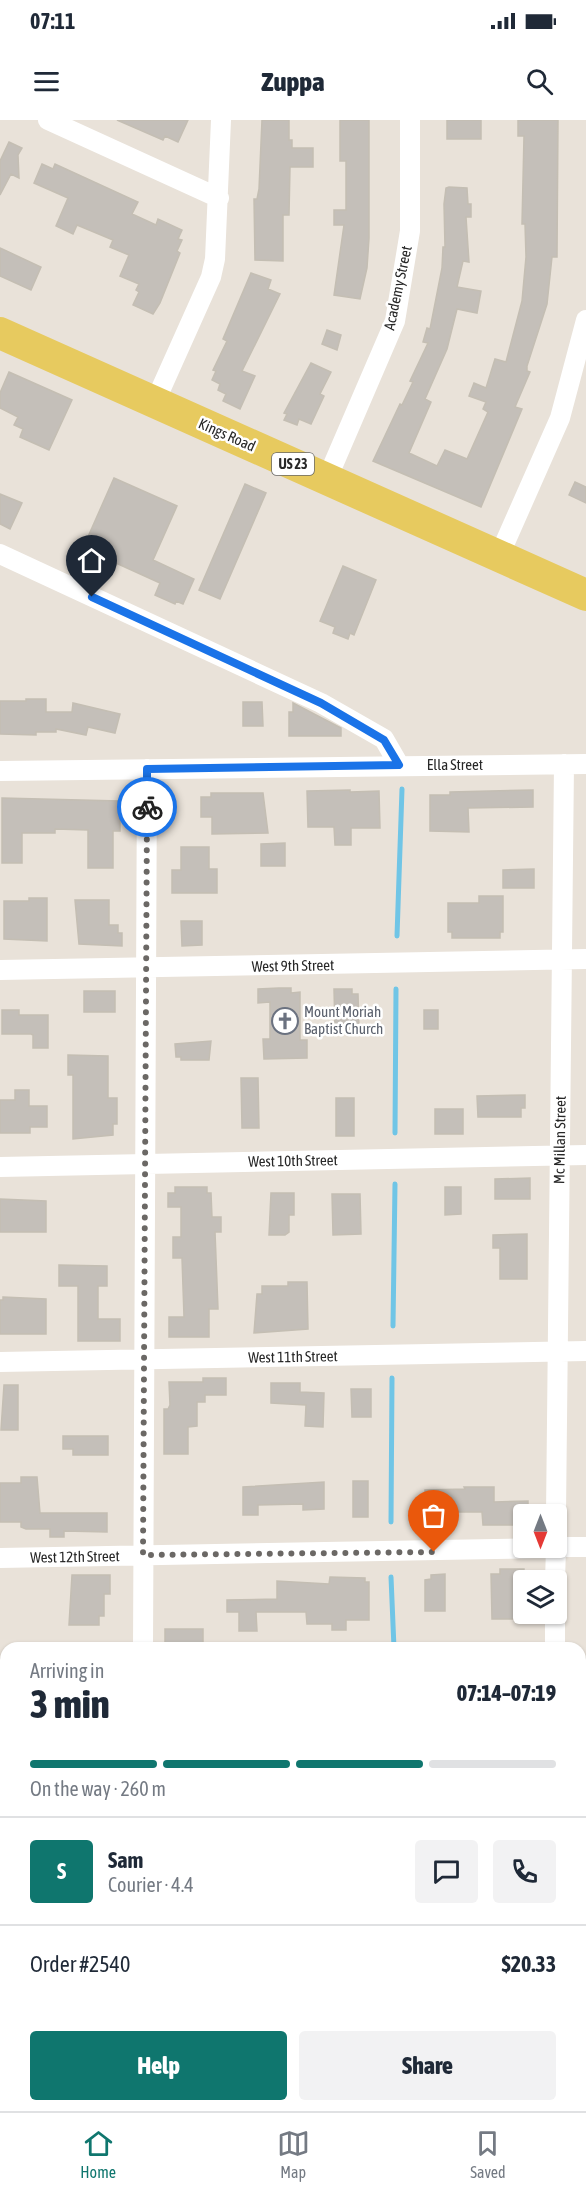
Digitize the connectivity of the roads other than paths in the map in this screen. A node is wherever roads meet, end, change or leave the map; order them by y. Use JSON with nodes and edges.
{"nodes":[{"id":1,"x":48,"y":120,"type":"edge"},
{"id":2,"x":221,"y":120,"type":"edge"},
{"id":3,"x":410,"y":120,"type":"edge"},
{"id":4,"x":219,"y":198,"type":"junction"},
{"id":5,"x":586,"y":320,"type":"edge"},
{"id":6,"x":0,"y":333,"type":"edge"},
{"id":7,"x":155,"y":402,"type":"junction"},
{"id":8,"x":327,"y":479,"type":"junction"},
{"id":9,"x":0,"y":554,"type":"edge"},
{"id":10,"x":499,"y":556,"type":"junction"},
{"id":11,"x":586,"y":595,"type":"edge"},
{"id":12,"x":564,"y":764,"type":"junction"},
{"id":13,"x":586,"y":764,"type":"edge"},
{"id":14,"x":399,"y":765,"type":"junction"},
{"id":15,"x":147,"y":769,"type":"junction"},
{"id":16,"x":0,"y":771,"type":"edge"},
{"id":17,"x":562,"y":960,"type":"junction"},
{"id":18,"x":586,"y":960,"type":"edge"},
{"id":19,"x":147,"y":968,"type":"junction"},
{"id":20,"x":0,"y":970,"type":"edge"},
{"id":21,"x":560,"y":1155,"type":"junction"},
{"id":22,"x":586,"y":1155,"type":"edge"},
{"id":23,"x":147,"y":1165,"type":"junction"},
{"id":24,"x":0,"y":1167,"type":"edge"},
{"id":25,"x":586,"y":1351,"type":"edge"},
{"id":26,"x":558,"y":1352,"type":"junction"},
{"id":27,"x":144,"y":1359,"type":"junction"},
{"id":28,"x":0,"y":1362,"type":"edge"},
{"id":29,"x":556,"y":1504,"type":"edge"},
{"id":30,"x":586,"y":1547,"type":"edge"},
{"id":31,"x":567,"y":1548,"type":"edge"},
{"id":32,"x":513,"y":1549,"type":"edge"},
{"id":33,"x":143,"y":1555,"type":"junction"},
{"id":34,"x":0,"y":1558,"type":"edge"},
{"id":35,"x":555,"y":1624,"type":"edge"},
{"id":36,"x":142,"y":1642,"type":"edge"},
{"id":37,"x":555,"y":1642,"type":"edge"}],
"edges":[{"from":1,"to":4,"type":"street"},
{"from":2,"to":4,"type":"street"},
{"from":3,"to":8,"type":"street","name":"Academy Street"},
{"from":4,"to":7,"type":"street"},
{"from":5,"to":10,"type":"street"},
{"from":6,"to":7,"type":"main road","name":"Kings Road","number":"US 23"},
{"from":7,"to":8,"type":"main road","name":"Kings Road","number":"US 23"},
{"from":8,"to":10,"type":"main road","name":"Kings Road","number":"US 23"},
{"from":9,"to":14,"type":"street"},
{"from":10,"to":11,"type":"main road","name":"Kings Road","number":"US 23"},
{"from":12,"to":13,"type":"street","name":"Ella Street"},
{"from":12,"to":14,"type":"street","name":"Ella Street"},
{"from":12,"to":17,"type":"street","name":"Mc Millan Street"},
{"from":14,"to":15,"type":"street","name":"Ella Street"},
{"from":15,"to":16,"type":"street","name":"Ella Street"},
{"from":15,"to":19,"type":"street"},
{"from":17,"to":18,"type":"street","name":"West 9th Street"},
{"from":17,"to":19,"type":"street","name":"West 9th Street"},
{"from":17,"to":21,"type":"street","name":"Mc Millan Street"},
{"from":19,"to":20,"type":"street","name":"West 9th Street"},
{"from":19,"to":23,"type":"street"},
{"from":21,"to":22,"type":"street","name":"West 10th Street"},
{"from":21,"to":23,"type":"street","name":"West 10th Street"},
{"from":21,"to":26,"type":"street","name":"Mc Millan Street"},
{"from":23,"to":24,"type":"street","name":"West 10th Street"},
{"from":23,"to":27,"type":"street"},
{"from":25,"to":26,"type":"street","name":"West 11th Street"},
{"from":26,"to":27,"type":"street","name":"West 11th Street"},
{"from":26,"to":29,"type":"street","name":"Mc Millan Street"},
{"from":27,"to":28,"type":"street","name":"West 11th Street"},
{"from":27,"to":33,"type":"street"},
{"from":30,"to":31,"type":"street"},
{"from":32,"to":33,"type":"street","name":"West 12th Street"},
{"from":33,"to":34,"type":"street","name":"West 12th Street"},
{"from":33,"to":36,"type":"street"},
{"from":35,"to":37,"type":"street"}]}
